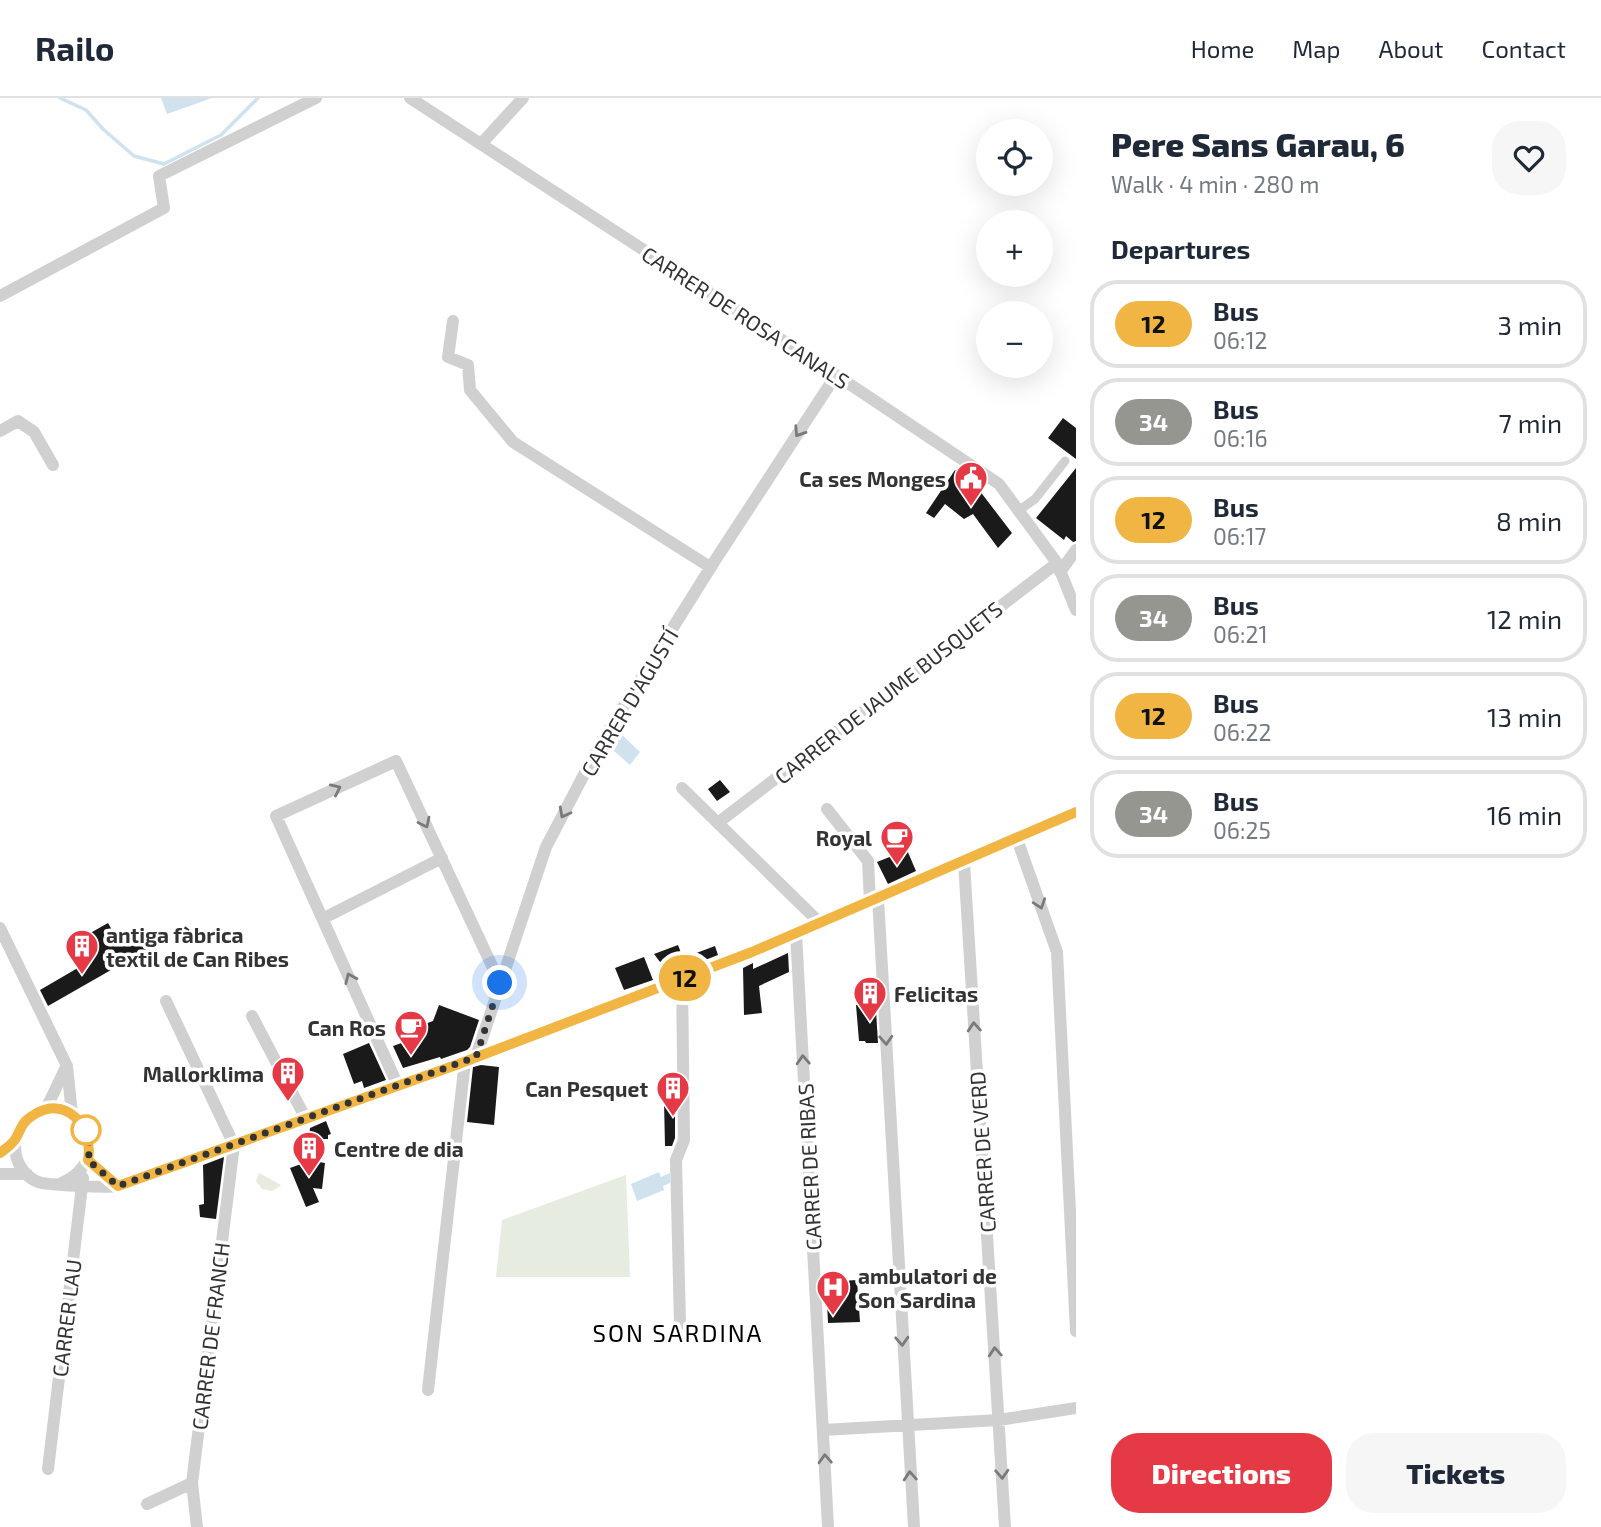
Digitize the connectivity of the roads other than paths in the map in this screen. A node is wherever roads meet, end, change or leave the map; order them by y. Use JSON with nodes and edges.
{"nodes":[{"id":1,"x":316,"y":98,"type":"edge"},
{"id":2,"x":410,"y":98,"type":"edge"},
{"id":3,"x":523,"y":98,"type":"edge"},
{"id":4,"x":481,"y":144,"type":"junction"},
{"id":5,"x":0,"y":296,"type":"edge"},
{"id":6,"x":453,"y":321,"type":"dead end"},
{"id":7,"x":836,"y":375,"type":"junction"},
{"id":8,"x":0,"y":430,"type":"edge"},
{"id":9,"x":1065,"y":461,"type":"dead end"},
{"id":10,"x":53,"y":465,"type":"dead end"},
{"id":11,"x":1018,"y":511,"type":"junction"},
{"id":12,"x":1076,"y":550,"type":"edge"},
{"id":13,"x":710,"y":567,"type":"junction"},
{"id":14,"x":1058,"y":567,"type":"junction"},
{"id":15,"x":1076,"y":610,"type":"edge"},
{"id":16,"x":682,"y":788,"type":"dead end"},
{"id":17,"x":827,"y":809,"type":"dead end"},
{"id":18,"x":1076,"y":813,"type":"edge"},
{"id":19,"x":719,"y":822,"type":"junction"},
{"id":20,"x":1017,"y":839,"type":"junction"},
{"id":21,"x":442,"y":859,"type":"junction"},
{"id":22,"x":964,"y":862,"type":"junction"},
{"id":23,"x":874,"y":900,"type":"junction"},
{"id":24,"x":324,"y":918,"type":"junction"},
{"id":25,"x":820,"y":923,"type":"junction"},
{"id":26,"x":0,"y":928,"type":"edge"},
{"id":27,"x":796,"y":933,"type":"junction"},
{"id":28,"x":682,"y":979,"type":"junction"},
{"id":29,"x":500,"y":983,"type":"junction"},
{"id":30,"x":166,"y":1001,"type":"dead end"},
{"id":31,"x":252,"y":1016,"type":"dead end"},
{"id":32,"x":470,"y":1059,"type":"junction"},
{"id":33,"x":66,"y":1066,"type":"junction"},
{"id":34,"x":398,"y":1086,"type":"junction"},
{"id":35,"x":46,"y":1109,"type":"junction"},
{"id":36,"x":72,"y":1114,"type":"junction"},
{"id":37,"x":306,"y":1119,"type":"junction"},
{"id":38,"x":16,"y":1139,"type":"junction"},
{"id":39,"x":234,"y":1144,"type":"junction"},
{"id":40,"x":0,"y":1153,"type":"edge"},
{"id":41,"x":86,"y":1163,"type":"junction"},
{"id":42,"x":0,"y":1174,"type":"edge"},
{"id":43,"x":27,"y":1174,"type":"junction"},
{"id":44,"x":62,"y":1183,"type":"junction"},
{"id":45,"x":82,"y":1186,"type":"junction"},
{"id":46,"x":118,"y":1186,"type":"junction"},
{"id":47,"x":680,"y":1324,"type":"dead end"},
{"id":48,"x":1076,"y":1331,"type":"edge"},
{"id":49,"x":428,"y":1390,"type":"dead end"},
{"id":50,"x":1076,"y":1408,"type":"edge"},
{"id":51,"x":999,"y":1420,"type":"junction"},
{"id":52,"x":907,"y":1425,"type":"junction"},
{"id":53,"x":823,"y":1430,"type":"junction"},
{"id":54,"x":48,"y":1469,"type":"dead end"},
{"id":55,"x":192,"y":1483,"type":"junction"},
{"id":56,"x":147,"y":1504,"type":"dead end"},
{"id":57,"x":197,"y":1527,"type":"edge"},
{"id":58,"x":828,"y":1527,"type":"edge"},
{"id":59,"x":914,"y":1527,"type":"edge"},
{"id":60,"x":1005,"y":1527,"type":"edge"}],
"edges":[{"from":1,"to":5,"type":"street"},
{"from":2,"to":4,"type":"street","name":"CARRER DE ROSA CANALS"},
{"from":3,"to":4,"type":"street"},
{"from":4,"to":7,"type":"street","name":"CARRER DE ROSA CANALS"},
{"from":6,"to":13,"type":"street"},
{"from":7,"to":11,"type":"street","name":"CARRER DE ROSA CANALS"},
{"from":7,"to":13,"type":"street","name":"CARRER D'AGUSTÍ","one_way":true},
{"from":8,"to":10,"type":"street"},
{"from":9,"to":11,"type":"street"},
{"from":11,"to":14,"type":"street","name":"CARRER DE ROSA CANALS"},
{"from":12,"to":14,"type":"street","name":"CARRER DE JAUME BUSQUETS"},
{"from":13,"to":29,"type":"street","name":"CARRER D'AGUSTÍ","one_way":true},
{"from":14,"to":15,"type":"street","name":"CARRER DE ROSA CANALS"},
{"from":14,"to":19,"type":"street","name":"CARRER DE JAUME BUSQUETS"},
{"from":16,"to":19,"type":"street"},
{"from":17,"to":23,"type":"street"},
{"from":18,"to":20,"type":"street"},
{"from":19,"to":25,"type":"street"},
{"from":20,"to":22,"type":"street"},
{"from":20,"to":48,"type":"street","one_way":true},
{"from":21,"to":24,"type":"street"},
{"from":24,"to":21,"type":"street","one_way":true},
{"from":21,"to":29,"type":"street"},
{"from":22,"to":23,"type":"street"},
{"from":51,"to":22,"type":"street","name":"CARRER DE VERD","one_way":true},
{"from":23,"to":25,"type":"street"},
{"from":23,"to":52,"type":"street","one_way":true},
{"from":34,"to":24,"type":"street","one_way":true},
{"from":25,"to":27,"type":"street"},
{"from":26,"to":33,"type":"street"},
{"from":27,"to":28,"type":"street"},
{"from":53,"to":27,"type":"street","name":"CARRER DE RIBAS","one_way":true},
{"from":28,"to":32,"type":"street"},
{"from":28,"to":47,"type":"street"},
{"from":29,"to":32,"type":"street","name":"CARRER D'AGUSTÍ"},
{"from":30,"to":39,"type":"street"},
{"from":31,"to":37,"type":"street"},
{"from":32,"to":34,"type":"street"},
{"from":32,"to":49,"type":"street","name":"CARRER D'AGUSTÍ"},
{"from":33,"to":35,"type":"street"},
{"from":33,"to":36,"type":"street"},
{"from":34,"to":37,"type":"street"},
{"from":35,"to":36,"type":"street"},
{"from":35,"to":38,"type":"street"},
{"from":36,"to":41,"type":"street"},
{"from":37,"to":39,"type":"street"},
{"from":38,"to":40,"type":"street"},
{"from":38,"to":43,"type":"street"},
{"from":39,"to":46,"type":"street"},
{"from":39,"to":55,"type":"street","name":"CARRER DE FRANCH"},
{"from":41,"to":44,"type":"street"},
{"from":41,"to":45,"type":"street","name":"CARRER LAU"},
{"from":41,"to":46,"type":"street"},
{"from":42,"to":43,"type":"street"},
{"from":43,"to":44,"type":"street"},
{"from":44,"to":45,"type":"street"},
{"from":45,"to":46,"type":"street"},
{"from":45,"to":54,"type":"street","name":"CARRER LAU"},
{"from":50,"to":51,"type":"street"},
{"from":51,"to":52,"type":"street"},
{"from":51,"to":60,"type":"street","name":"CARRER DE VERD","one_way":true},
{"from":52,"to":53,"type":"street"},
{"from":59,"to":52,"type":"street","one_way":true},
{"from":58,"to":53,"type":"street","name":"CARRER DE RIBAS","one_way":true},
{"from":55,"to":56,"type":"street"},
{"from":55,"to":57,"type":"street","name":"CARRER DE FRANCH"}]}
